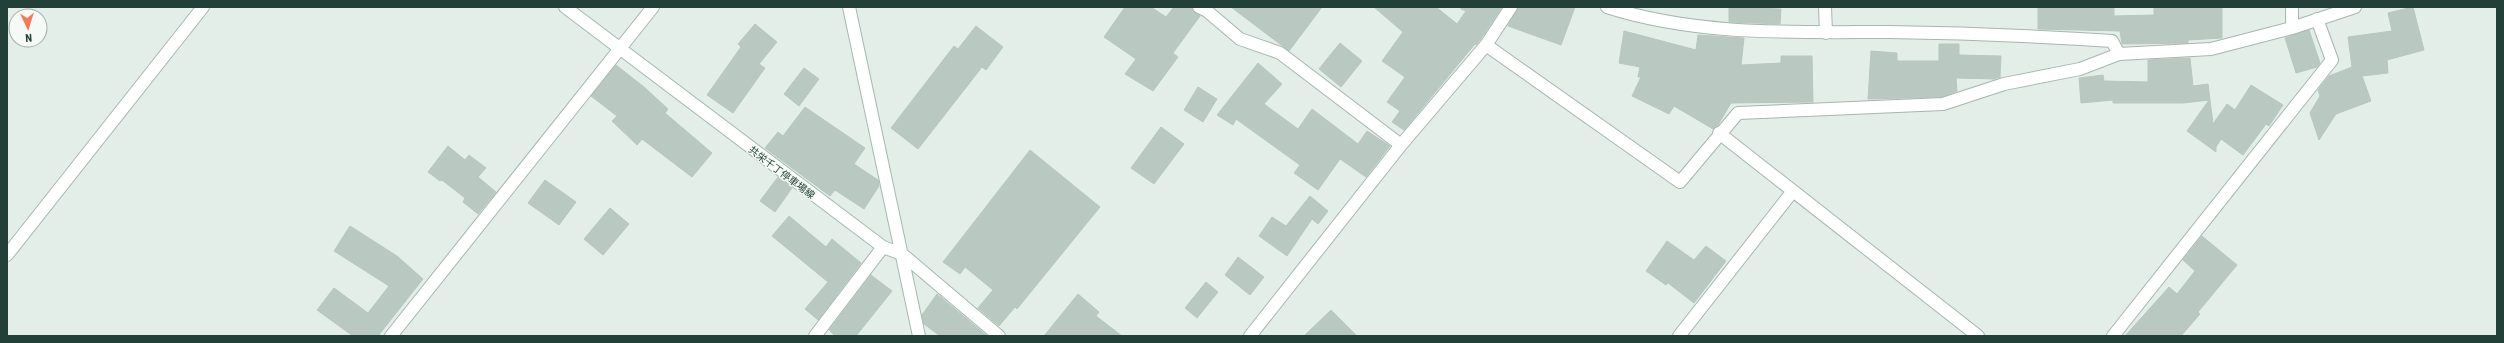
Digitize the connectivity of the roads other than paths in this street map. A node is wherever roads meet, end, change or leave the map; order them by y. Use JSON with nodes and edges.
{"nodes":[{"id":1,"x":203,"y":7,"type":"edge"},
{"id":2,"x":565,"y":7,"type":"edge"},
{"id":3,"x":652,"y":7,"type":"edge"},
{"id":4,"x":849,"y":7,"type":"edge"},
{"id":5,"x":1199,"y":7,"type":"edge"},
{"id":6,"x":1511,"y":7,"type":"edge"},
{"id":7,"x":1607,"y":7,"type":"edge"},
{"id":8,"x":1825,"y":7,"type":"edge"},
{"id":9,"x":2292,"y":7,"type":"edge"},
{"id":10,"x":2355,"y":7,"type":"edge"},
{"id":11,"x":2317,"y":19,"type":"junction"},
{"id":12,"x":2292,"y":28,"type":"junction"},
{"id":13,"x":1826,"y":33,"type":"junction"},
{"id":14,"x":1486,"y":45,"type":"junction"},
{"id":15,"x":619,"y":49,"type":"junction"},
{"id":16,"x":2119,"y":54,"type":"junction"},
{"id":17,"x":1719,"y":133,"type":"junction"},
{"id":18,"x":1402,"y":145,"type":"junction"},
{"id":19,"x":1793,"y":191,"type":"junction"},
{"id":20,"x":883,"y":247,"type":"junction"},
{"id":21,"x":902,"y":254,"type":"junction"},
{"id":22,"x":7,"y":255,"type":"edge"},
{"id":23,"x":391,"y":336,"type":"edge"},
{"id":24,"x":815,"y":336,"type":"edge"},
{"id":25,"x":919,"y":336,"type":"edge"},
{"id":26,"x":999,"y":336,"type":"edge"},
{"id":27,"x":1250,"y":336,"type":"edge"},
{"id":28,"x":1679,"y":336,"type":"edge"},
{"id":29,"x":1978,"y":336,"type":"edge"},
{"id":30,"x":2113,"y":336,"type":"edge"}],
"edges":[{"from":1,"to":22,"type":"street"},
{"from":2,"to":15,"type":"street","name":"共栄千丁停車場線"},
{"from":3,"to":15,"type":"street"},
{"from":4,"to":21,"type":"street"},
{"from":5,"to":18,"type":"street"},
{"from":6,"to":14,"type":"street"},
{"from":7,"to":13,"type":"street"},
{"from":8,"to":13,"type":"street"},
{"from":9,"to":12,"type":"street"},
{"from":10,"to":11,"type":"street"},
{"from":11,"to":12,"type":"street"},
{"from":11,"to":30,"type":"street"},
{"from":12,"to":16,"type":"street"},
{"from":13,"to":16,"type":"street"},
{"from":14,"to":17,"type":"street"},
{"from":14,"to":18,"type":"street"},
{"from":15,"to":20,"type":"street","name":"共栄千丁停車場線"},
{"from":15,"to":23,"type":"street"},
{"from":16,"to":17,"type":"street"},
{"from":17,"to":19,"type":"street"},
{"from":18,"to":27,"type":"street"},
{"from":19,"to":28,"type":"street"},
{"from":19,"to":29,"type":"street"},
{"from":20,"to":21,"type":"street","name":"共栄千丁停車場線"},
{"from":20,"to":24,"type":"street"},
{"from":21,"to":25,"type":"street"},
{"from":21,"to":26,"type":"street","name":"共栄千丁停車場線"}]}
